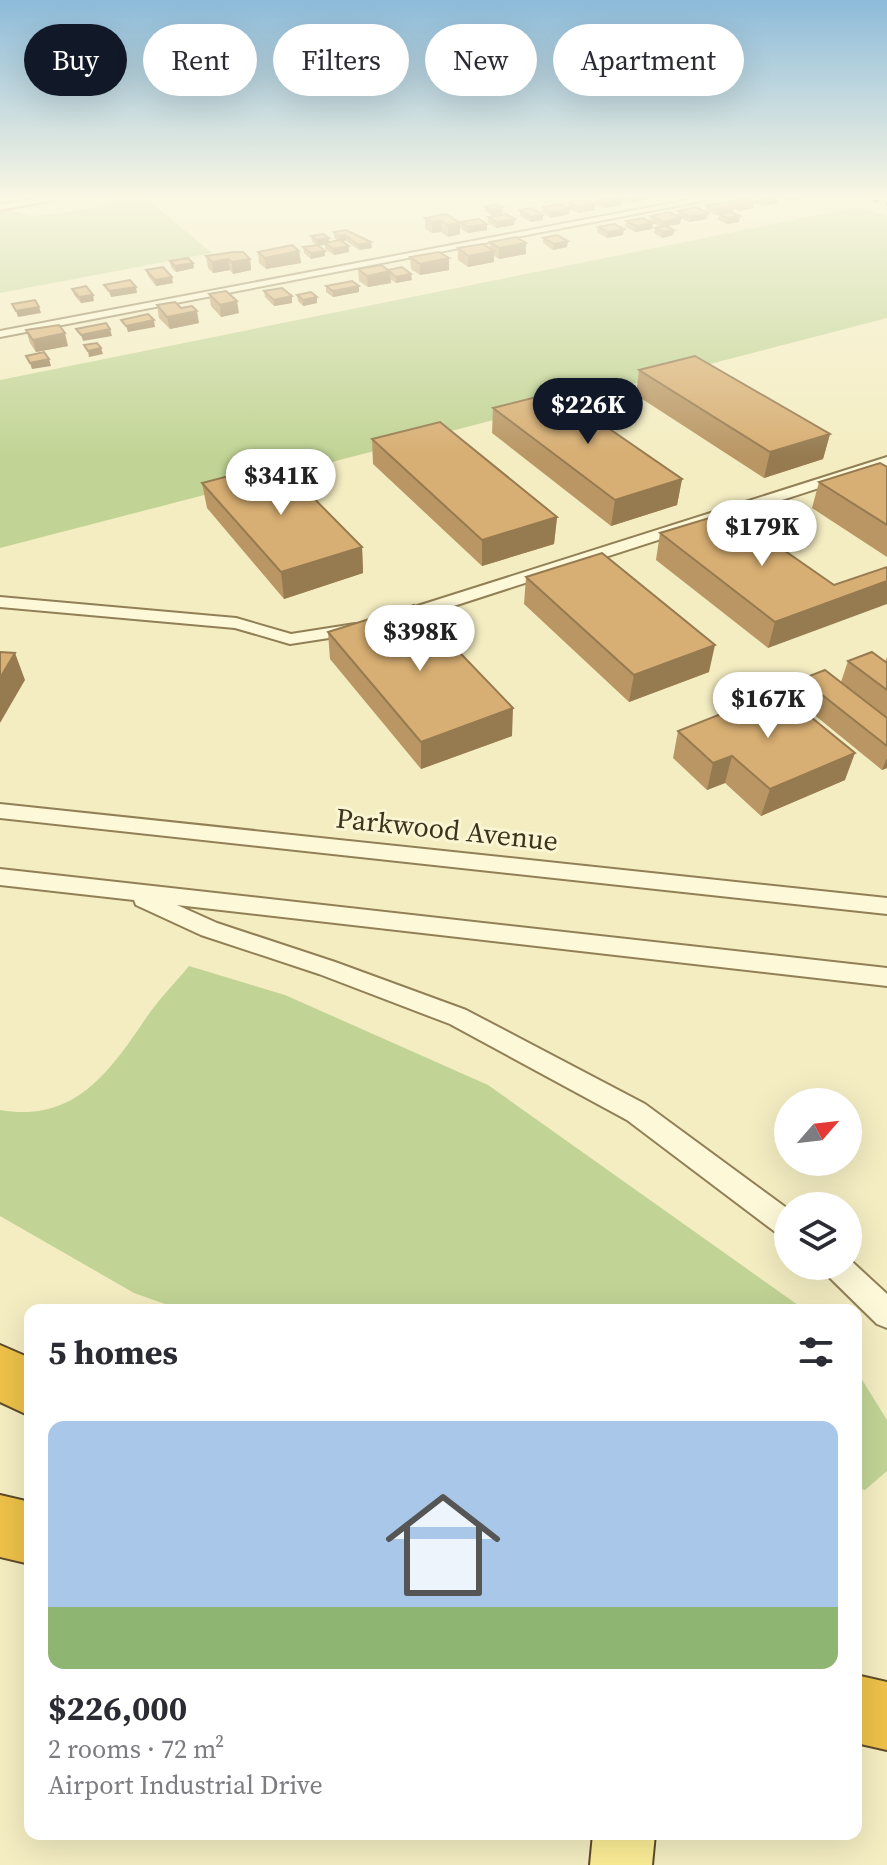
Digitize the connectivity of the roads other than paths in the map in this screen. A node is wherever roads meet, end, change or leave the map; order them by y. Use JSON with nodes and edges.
{"nodes":[{"id":1,"x":267,"y":283,"type":"edge"},
{"id":2,"x":0,"y":334,"type":"edge"},
{"id":3,"x":887,"y":461,"type":"edge"},
{"id":4,"x":0,"y":602,"type":"edge"},
{"id":5,"x":0,"y":811,"type":"edge"},
{"id":6,"x":0,"y":877,"type":"edge"},
{"id":7,"x":125,"y":890,"type":"junction"},
{"id":8,"x":887,"y":906,"type":"edge"},
{"id":9,"x":887,"y":977,"type":"edge"},
{"id":10,"x":774,"y":1215,"type":"edge"},
{"id":11,"x":852,"y":1280,"type":"edge"},
{"id":12,"x":887,"y":1314,"type":"edge"},
{"id":13,"x":0,"y":1373,"type":"edge"},
{"id":14,"x":24,"y":1384,"type":"edge"},
{"id":15,"x":0,"y":1526,"type":"edge"},
{"id":16,"x":24,"y":1532,"type":"edge"},
{"id":17,"x":862,"y":1710,"type":"edge"},
{"id":18,"x":887,"y":1716,"type":"edge"},
{"id":19,"x":623,"y":1840,"type":"edge"},
{"id":20,"x":621,"y":1865,"type":"edge"}],
"edges":[{"from":1,"to":2,"type":"street"},
{"from":3,"to":4,"type":"street"},
{"from":5,"to":8,"type":"street","name":"Parkwood Avenue"},
{"from":6,"to":7,"type":"street"},
{"from":7,"to":9,"type":"street"},
{"from":7,"to":10,"type":"street"},
{"from":11,"to":12,"type":"street"},
{"from":13,"to":14,"type":"highway"},
{"from":15,"to":16,"type":"highway"},
{"from":17,"to":18,"type":"highway"},
{"from":19,"to":20,"type":"main road"}]}
